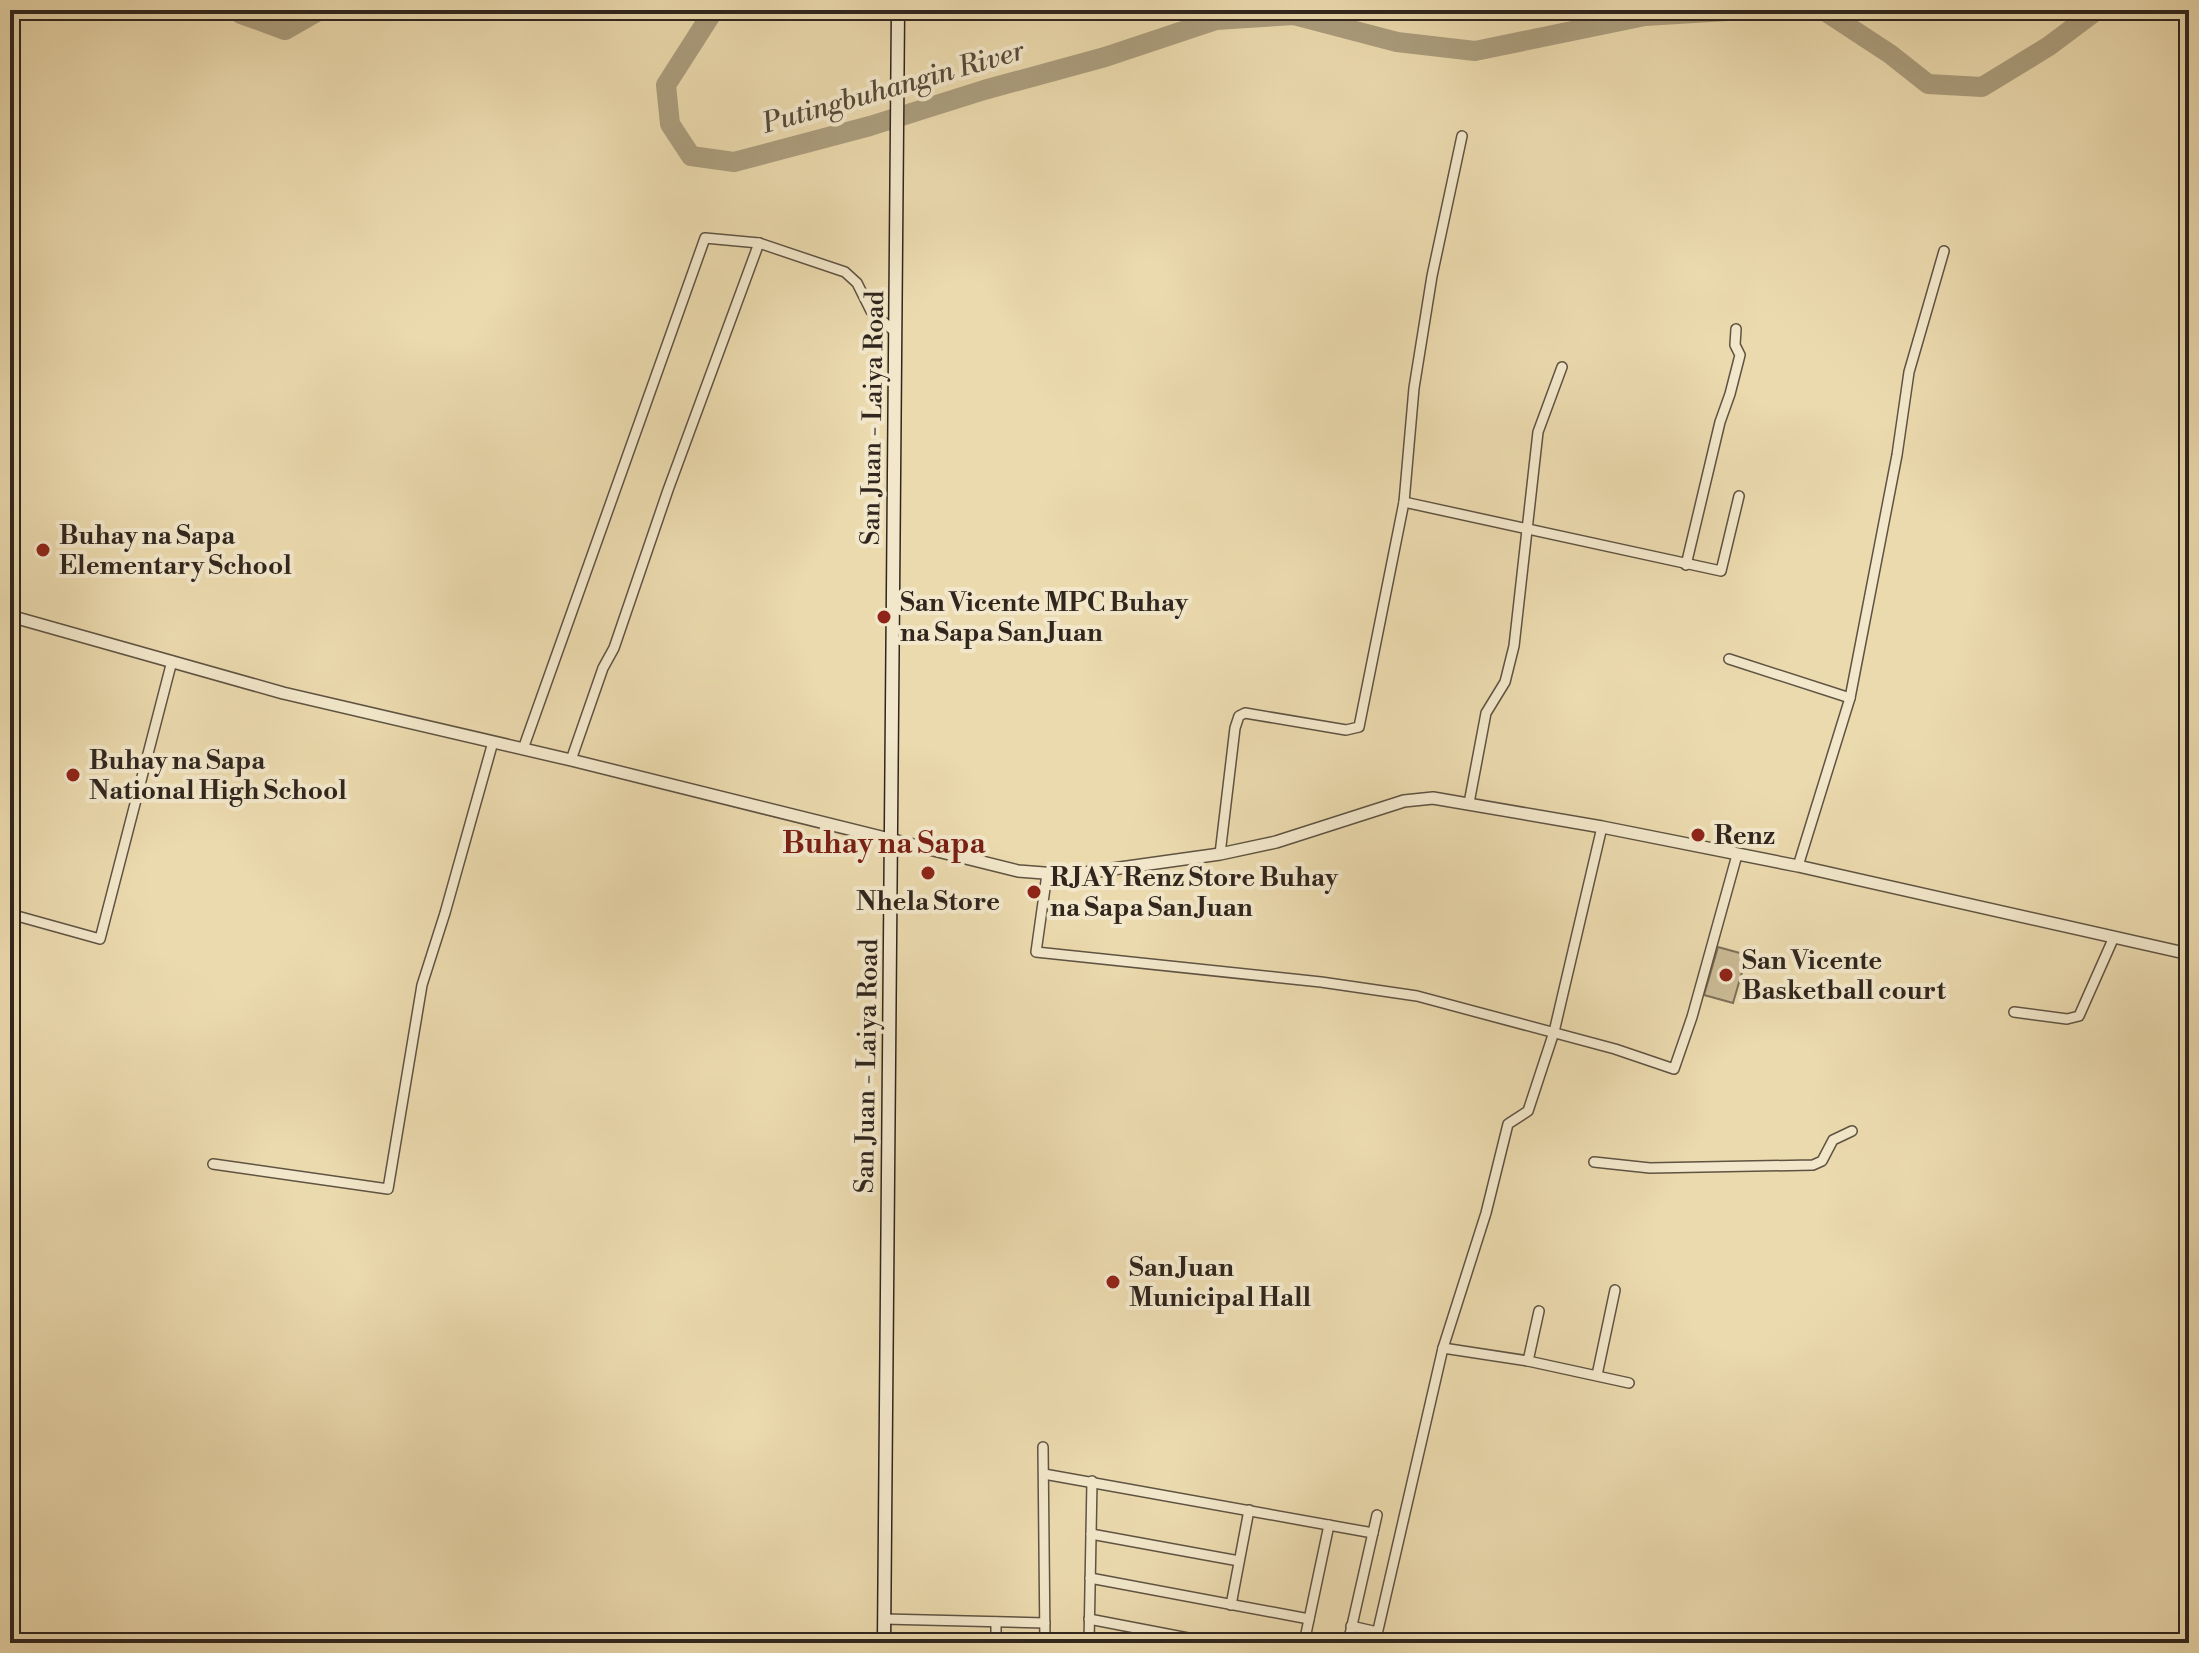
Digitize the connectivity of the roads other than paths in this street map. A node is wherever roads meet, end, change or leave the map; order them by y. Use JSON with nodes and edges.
{"nodes":[{"id":1,"x":898,"y":10,"type":"edge"},
{"id":2,"x":1462,"y":136,"type":"dead end"},
{"id":3,"x":759,"y":243,"type":"junction"},
{"id":4,"x":1944,"y":251,"type":"dead end"},
{"id":5,"x":1736,"y":329,"type":"dead end"},
{"id":6,"x":895,"y":332,"type":"junction"},
{"id":7,"x":1562,"y":367,"type":"dead end"},
{"id":8,"x":1739,"y":496,"type":"dead end"},
{"id":9,"x":1404,"y":502,"type":"junction"},
{"id":10,"x":1526,"y":530,"type":"junction"},
{"id":11,"x":1686,"y":565,"type":"junction"},
{"id":12,"x":10,"y":616,"type":"edge"},
{"id":13,"x":1729,"y":659,"type":"dead end"},
{"id":14,"x":172,"y":661,"type":"junction"},
{"id":15,"x":1850,"y":698,"type":"junction"},
{"id":16,"x":493,"y":742,"type":"junction"},
{"id":17,"x":523,"y":749,"type":"junction"},
{"id":18,"x":571,"y":760,"type":"junction"},
{"id":19,"x":1469,"y":803,"type":"junction"},
{"id":20,"x":1602,"y":827,"type":"junction"},
{"id":21,"x":891,"y":839,"type":"junction"},
{"id":22,"x":1220,"y":854,"type":"junction"},
{"id":23,"x":1737,"y":855,"type":"junction"},
{"id":24,"x":1798,"y":866,"type":"junction"},
{"id":25,"x":1047,"y":874,"type":"junction"},
{"id":26,"x":10,"y":914,"type":"edge"},
{"id":27,"x":2114,"y":937,"type":"junction"},
{"id":28,"x":2189,"y":954,"type":"edge"},
{"id":29,"x":2014,"y":1012,"type":"dead end"},
{"id":30,"x":1554,"y":1032,"type":"junction"},
{"id":31,"x":1852,"y":1131,"type":"dead end"},
{"id":32,"x":1594,"y":1162,"type":"dead end"},
{"id":33,"x":213,"y":1164,"type":"dead end"},
{"id":34,"x":1615,"y":1290,"type":"dead end"},
{"id":35,"x":1539,"y":1311,"type":"dead end"},
{"id":36,"x":1443,"y":1348,"type":"junction"},
{"id":37,"x":1528,"y":1361,"type":"junction"},
{"id":38,"x":1597,"y":1375,"type":"junction"},
{"id":39,"x":1629,"y":1383,"type":"dead end"},
{"id":40,"x":1043,"y":1447,"type":"dead end"},
{"id":41,"x":1044,"y":1474,"type":"junction"},
{"id":42,"x":1092,"y":1481,"type":"junction"},
{"id":43,"x":1249,"y":1510,"type":"junction"},
{"id":44,"x":1377,"y":1515,"type":"dead end"},
{"id":45,"x":1329,"y":1525,"type":"junction"},
{"id":46,"x":1373,"y":1533,"type":"junction"},
{"id":47,"x":1091,"y":1534,"type":"junction"},
{"id":48,"x":1239,"y":1561,"type":"junction"},
{"id":49,"x":1090,"y":1578,"type":"junction"},
{"id":50,"x":1231,"y":1605,"type":"junction"},
{"id":51,"x":884,"y":1619,"type":"junction"},
{"id":52,"x":1089,"y":1619,"type":"junction"},
{"id":53,"x":1309,"y":1619,"type":"junction"},
{"id":54,"x":996,"y":1622,"type":"junction"},
{"id":55,"x":1045,"y":1623,"type":"junction"},
{"id":56,"x":1351,"y":1626,"type":"junction"},
{"id":57,"x":1373,"y":1631,"type":"dead end"},
{"id":58,"x":884,"y":1643,"type":"edge"},
{"id":59,"x":996,"y":1643,"type":"edge"},
{"id":60,"x":1045,"y":1643,"type":"edge"},
{"id":61,"x":1089,"y":1643,"type":"edge"},
{"id":62,"x":1214,"y":1643,"type":"edge"},
{"id":63,"x":1304,"y":1643,"type":"edge"},
{"id":64,"x":1348,"y":1643,"type":"edge"},
{"id":65,"x":1375,"y":1643,"type":"edge"}],
"edges":[{"from":1,"to":6,"type":"main road","name":"San Juan - Laiya Road"},
{"from":2,"to":9,"type":"street"},
{"from":3,"to":6,"type":"street"},
{"from":3,"to":17,"type":"street"},
{"from":3,"to":18,"type":"street"},
{"from":4,"to":15,"type":"street"},
{"from":5,"to":11,"type":"street"},
{"from":6,"to":21,"type":"main road","name":"San Juan - Laiya Road"},
{"from":7,"to":10,"type":"street"},
{"from":8,"to":11,"type":"street"},
{"from":9,"to":10,"type":"street"},
{"from":9,"to":22,"type":"street"},
{"from":10,"to":11,"type":"street"},
{"from":10,"to":19,"type":"street"},
{"from":12,"to":14,"type":"street"},
{"from":13,"to":15,"type":"street"},
{"from":14,"to":16,"type":"street"},
{"from":14,"to":26,"type":"street"},
{"from":15,"to":24,"type":"street"},
{"from":16,"to":17,"type":"street"},
{"from":16,"to":33,"type":"street"},
{"from":17,"to":18,"type":"street"},
{"from":18,"to":21,"type":"street"},
{"from":19,"to":20,"type":"street"},
{"from":19,"to":22,"type":"street"},
{"from":20,"to":23,"type":"street"},
{"from":20,"to":30,"type":"street"},
{"from":21,"to":25,"type":"street"},
{"from":21,"to":51,"type":"main road","name":"San Juan - Laiya Road"},
{"from":22,"to":25,"type":"street"},
{"from":23,"to":24,"type":"street"},
{"from":23,"to":30,"type":"street"},
{"from":24,"to":27,"type":"street"},
{"from":25,"to":30,"type":"street"},
{"from":27,"to":28,"type":"street"},
{"from":27,"to":29,"type":"street"},
{"from":30,"to":36,"type":"street"},
{"from":31,"to":32,"type":"street"},
{"from":34,"to":38,"type":"street"},
{"from":35,"to":37,"type":"street"},
{"from":36,"to":37,"type":"street"},
{"from":36,"to":65,"type":"street"},
{"from":37,"to":38,"type":"street"},
{"from":38,"to":39,"type":"street"},
{"from":40,"to":41,"type":"street"},
{"from":41,"to":42,"type":"street"},
{"from":41,"to":55,"type":"street"},
{"from":42,"to":43,"type":"street"},
{"from":42,"to":47,"type":"street"},
{"from":43,"to":45,"type":"street"},
{"from":43,"to":48,"type":"street"},
{"from":44,"to":46,"type":"street"},
{"from":45,"to":46,"type":"street"},
{"from":45,"to":53,"type":"street"},
{"from":46,"to":56,"type":"street"},
{"from":47,"to":48,"type":"street"},
{"from":47,"to":49,"type":"street"},
{"from":48,"to":50,"type":"street"},
{"from":49,"to":50,"type":"street"},
{"from":49,"to":52,"type":"street"},
{"from":50,"to":53,"type":"street"},
{"from":51,"to":54,"type":"street"},
{"from":51,"to":58,"type":"main road","name":"San Juan - Laiya Road"},
{"from":52,"to":61,"type":"street"},
{"from":52,"to":62,"type":"street"},
{"from":53,"to":63,"type":"street"},
{"from":54,"to":55,"type":"street"},
{"from":54,"to":59,"type":"street"},
{"from":55,"to":60,"type":"street"},
{"from":56,"to":57,"type":"street"},
{"from":56,"to":64,"type":"street"}]}
